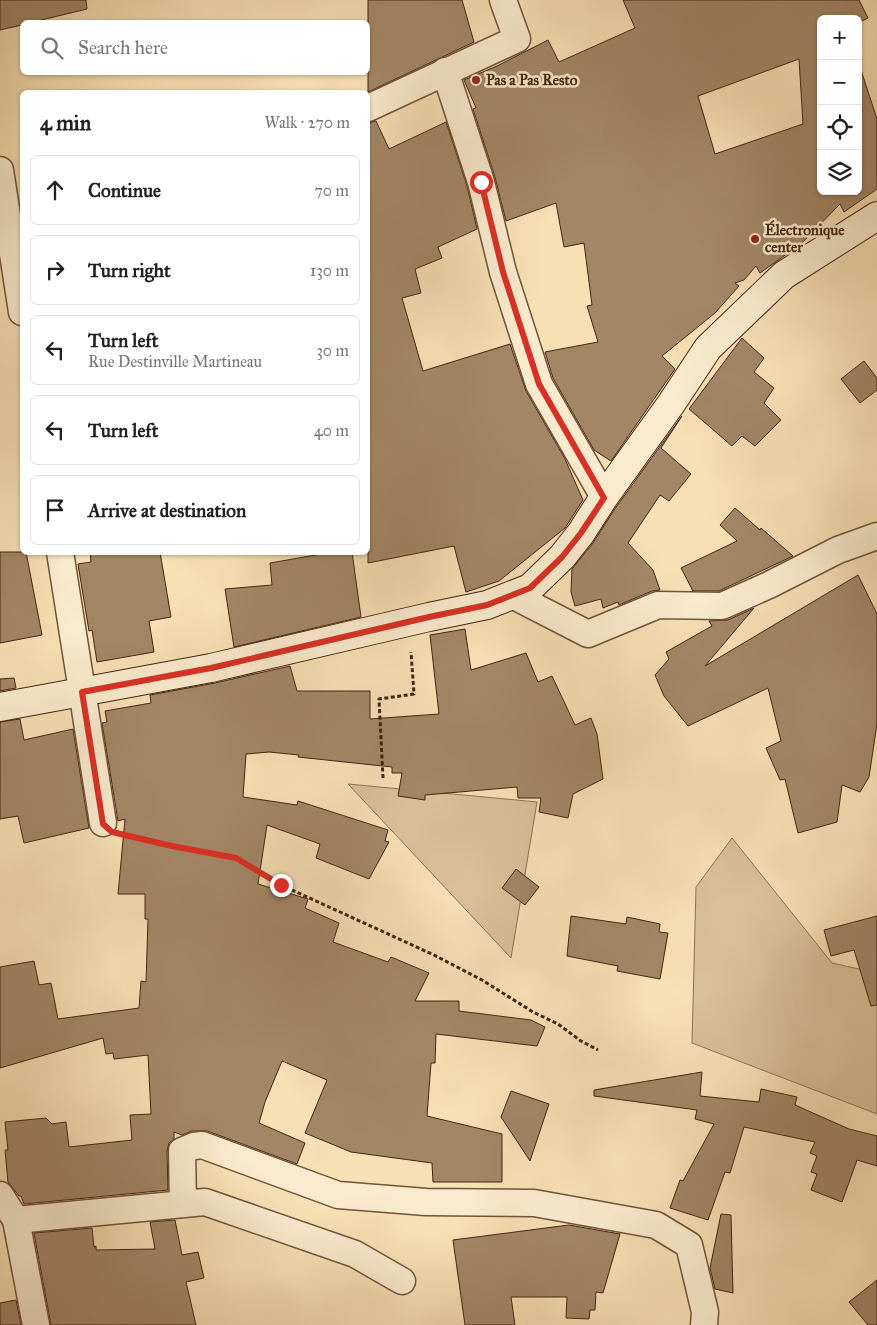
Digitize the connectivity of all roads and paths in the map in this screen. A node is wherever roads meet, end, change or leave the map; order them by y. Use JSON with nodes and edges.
{"nodes":[{"id":1,"x":503,"y":0,"type":"edge"},
{"id":2,"x":445,"y":71,"type":"junction"},
{"id":3,"x":370,"y":107,"type":"edge"},
{"id":4,"x":0,"y":170,"type":"edge"},
{"id":5,"x":877,"y":216,"type":"edge"},
{"id":6,"x":20,"y":274,"type":"edge"},
{"id":7,"x":604,"y":498,"type":"junction"},
{"id":8,"x":877,"y":536,"type":"edge"},
{"id":9,"x":60,"y":555,"type":"edge"},
{"id":10,"x":512,"y":596,"type":"junction"},
{"id":11,"x":408,"y":622,"type":"junction"},
{"id":12,"x":82,"y":692,"type":"junction"},
{"id":13,"x":0,"y":707,"type":"edge"},
{"id":14,"x":383,"y":778,"type":"dead end"},
{"id":15,"x":103,"y":824,"type":"joint"},
{"id":16,"x":598,"y":1050,"type":"dead end"},
{"id":17,"x":0,"y":1195,"type":"edge"},
{"id":18,"x":183,"y":1204,"type":"junction"},
{"id":19,"x":16,"y":1220,"type":"junction"},
{"id":20,"x":402,"y":1281,"type":"dead end"},
{"id":21,"x":36,"y":1325,"type":"edge"},
{"id":22,"x":704,"y":1325,"type":"edge"}],
"edges":[{"from":1,"to":2,"type":"street"},
{"from":2,"to":3,"type":"street"},
{"from":2,"to":7,"type":"street"},
{"from":4,"to":6,"type":"street"},
{"from":5,"to":7,"type":"street"},
{"from":7,"to":10,"type":"street"},
{"from":8,"to":10,"type":"street"},
{"from":9,"to":12,"type":"street"},
{"from":10,"to":11,"type":"street"},
{"from":11,"to":12,"type":"street"},
{"from":11,"to":14,"type":"path"},
{"from":12,"to":13,"type":"street"},
{"from":12,"to":15,"type":"street"},
{"from":15,"to":16,"type":"path"},
{"from":17,"to":19,"type":"street"},
{"from":18,"to":19,"type":"street"},
{"from":18,"to":20,"type":"street"},
{"from":18,"to":22,"type":"street"},
{"from":19,"to":21,"type":"street"}]}
